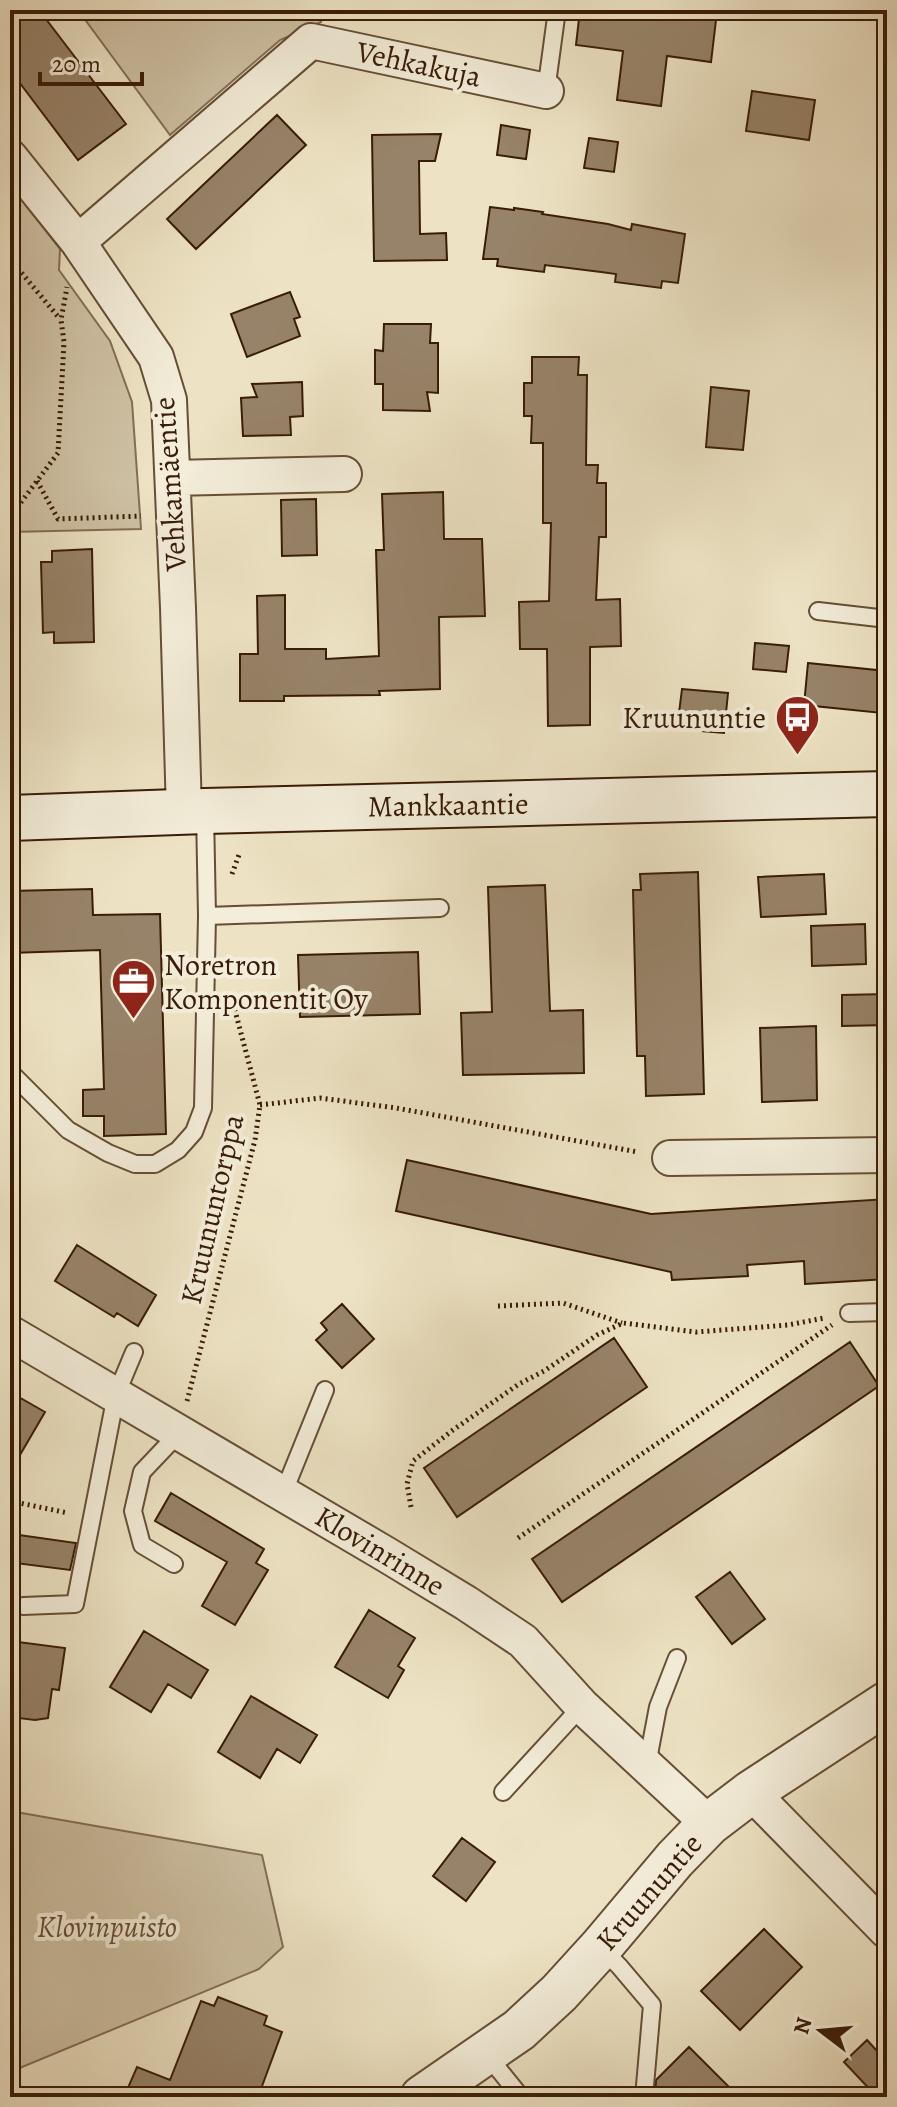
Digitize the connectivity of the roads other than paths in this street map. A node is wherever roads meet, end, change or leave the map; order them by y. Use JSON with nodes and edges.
{"nodes":[{"id":1,"x":557,"y":10,"type":"edge"},
{"id":2,"x":546,"y":91,"type":"joint"},
{"id":3,"x":10,"y":157,"type":"edge"},
{"id":4,"x":78,"y":242,"type":"junction"},
{"id":5,"x":344,"y":474,"type":"dead end"},
{"id":6,"x":173,"y":478,"type":"junction"},
{"id":7,"x":818,"y":611,"type":"dead end"},
{"id":8,"x":887,"y":619,"type":"edge"},
{"id":9,"x":887,"y":794,"type":"edge"},
{"id":10,"x":194,"y":811,"type":"junction"},
{"id":11,"x":10,"y":818,"type":"edge"},
{"id":12,"x":440,"y":908,"type":"dead end"},
{"id":13,"x":207,"y":916,"type":"junction"},
{"id":14,"x":10,"y":1072,"type":"edge"},
{"id":15,"x":887,"y":1155,"type":"edge"},
{"id":16,"x":670,"y":1158,"type":"road end"},
{"id":17,"x":887,"y":1312,"type":"edge"},
{"id":18,"x":849,"y":1313,"type":"road end"},
{"id":19,"x":10,"y":1333,"type":"edge"},
{"id":20,"x":134,"y":1352,"type":"dead end"},
{"id":21,"x":325,"y":1390,"type":"dead end"},
{"id":22,"x":116,"y":1395,"type":"junction"},
{"id":23,"x":179,"y":1433,"type":"junction"},
{"id":24,"x":283,"y":1494,"type":"junction"},
{"id":25,"x":174,"y":1564,"type":"dead end"},
{"id":26,"x":23,"y":1606,"type":"dead end"},
{"id":27,"x":677,"y":1658,"type":"dead end"},
{"id":28,"x":887,"y":1703,"type":"edge"},
{"id":29,"x":582,"y":1706,"type":"junction"},
{"id":30,"x":647,"y":1766,"type":"junction"},
{"id":31,"x":503,"y":1792,"type":"dead end"},
{"id":32,"x":751,"y":1792,"type":"junction"},
{"id":33,"x":709,"y":1824,"type":"junction"},
{"id":34,"x":887,"y":1931,"type":"edge"},
{"id":35,"x":600,"y":1948,"type":"junction"},
{"id":36,"x":485,"y":2053,"type":"junction"},
{"id":37,"x":422,"y":2097,"type":"edge"},
{"id":38,"x":521,"y":2097,"type":"edge"},
{"id":39,"x":644,"y":2097,"type":"edge"}],
"edges":[{"from":1,"to":2,"type":"lane"},
{"from":2,"to":4,"type":"street","name":"Vehkakuja"},
{"from":3,"to":4,"type":"street","name":"Vehkamäentie"},
{"from":4,"to":6,"type":"street","name":"Vehkamäentie"},
{"from":5,"to":6,"type":"street"},
{"from":6,"to":10,"type":"street","name":"Vehkamäentie"},
{"from":7,"to":8,"type":"lane"},
{"from":9,"to":10,"type":"main road","name":"Mankkaantie"},
{"from":10,"to":11,"type":"main road","name":"Mankkaantie"},
{"from":10,"to":13,"type":"lane"},
{"from":12,"to":13,"type":"lane"},
{"from":13,"to":14,"type":"lane"},
{"from":15,"to":16,"type":"street"},
{"from":17,"to":18,"type":"lane"},
{"from":19,"to":22,"type":"street","name":"Klovinrinne"},
{"from":20,"to":22,"type":"lane"},
{"from":21,"to":24,"type":"lane"},
{"from":22,"to":23,"type":"street","name":"Klovinrinne"},
{"from":22,"to":26,"type":"lane"},
{"from":23,"to":24,"type":"street","name":"Klovinrinne"},
{"from":23,"to":25,"type":"lane"},
{"from":24,"to":29,"type":"street","name":"Klovinrinne"},
{"from":27,"to":30,"type":"lane"},
{"from":28,"to":32,"type":"street","name":"Kruununtie"},
{"from":29,"to":30,"type":"street","name":"Klovinrinne"},
{"from":29,"to":31,"type":"lane"},
{"from":30,"to":33,"type":"street","name":"Klovinrinne"},
{"from":32,"to":33,"type":"street","name":"Kruununtie"},
{"from":32,"to":34,"type":"street"},
{"from":33,"to":35,"type":"street","name":"Kruununtie"},
{"from":35,"to":36,"type":"street","name":"Kruununtie"},
{"from":35,"to":39,"type":"lane"},
{"from":36,"to":37,"type":"street","name":"Kruununtie"},
{"from":36,"to":38,"type":"lane"}]}
